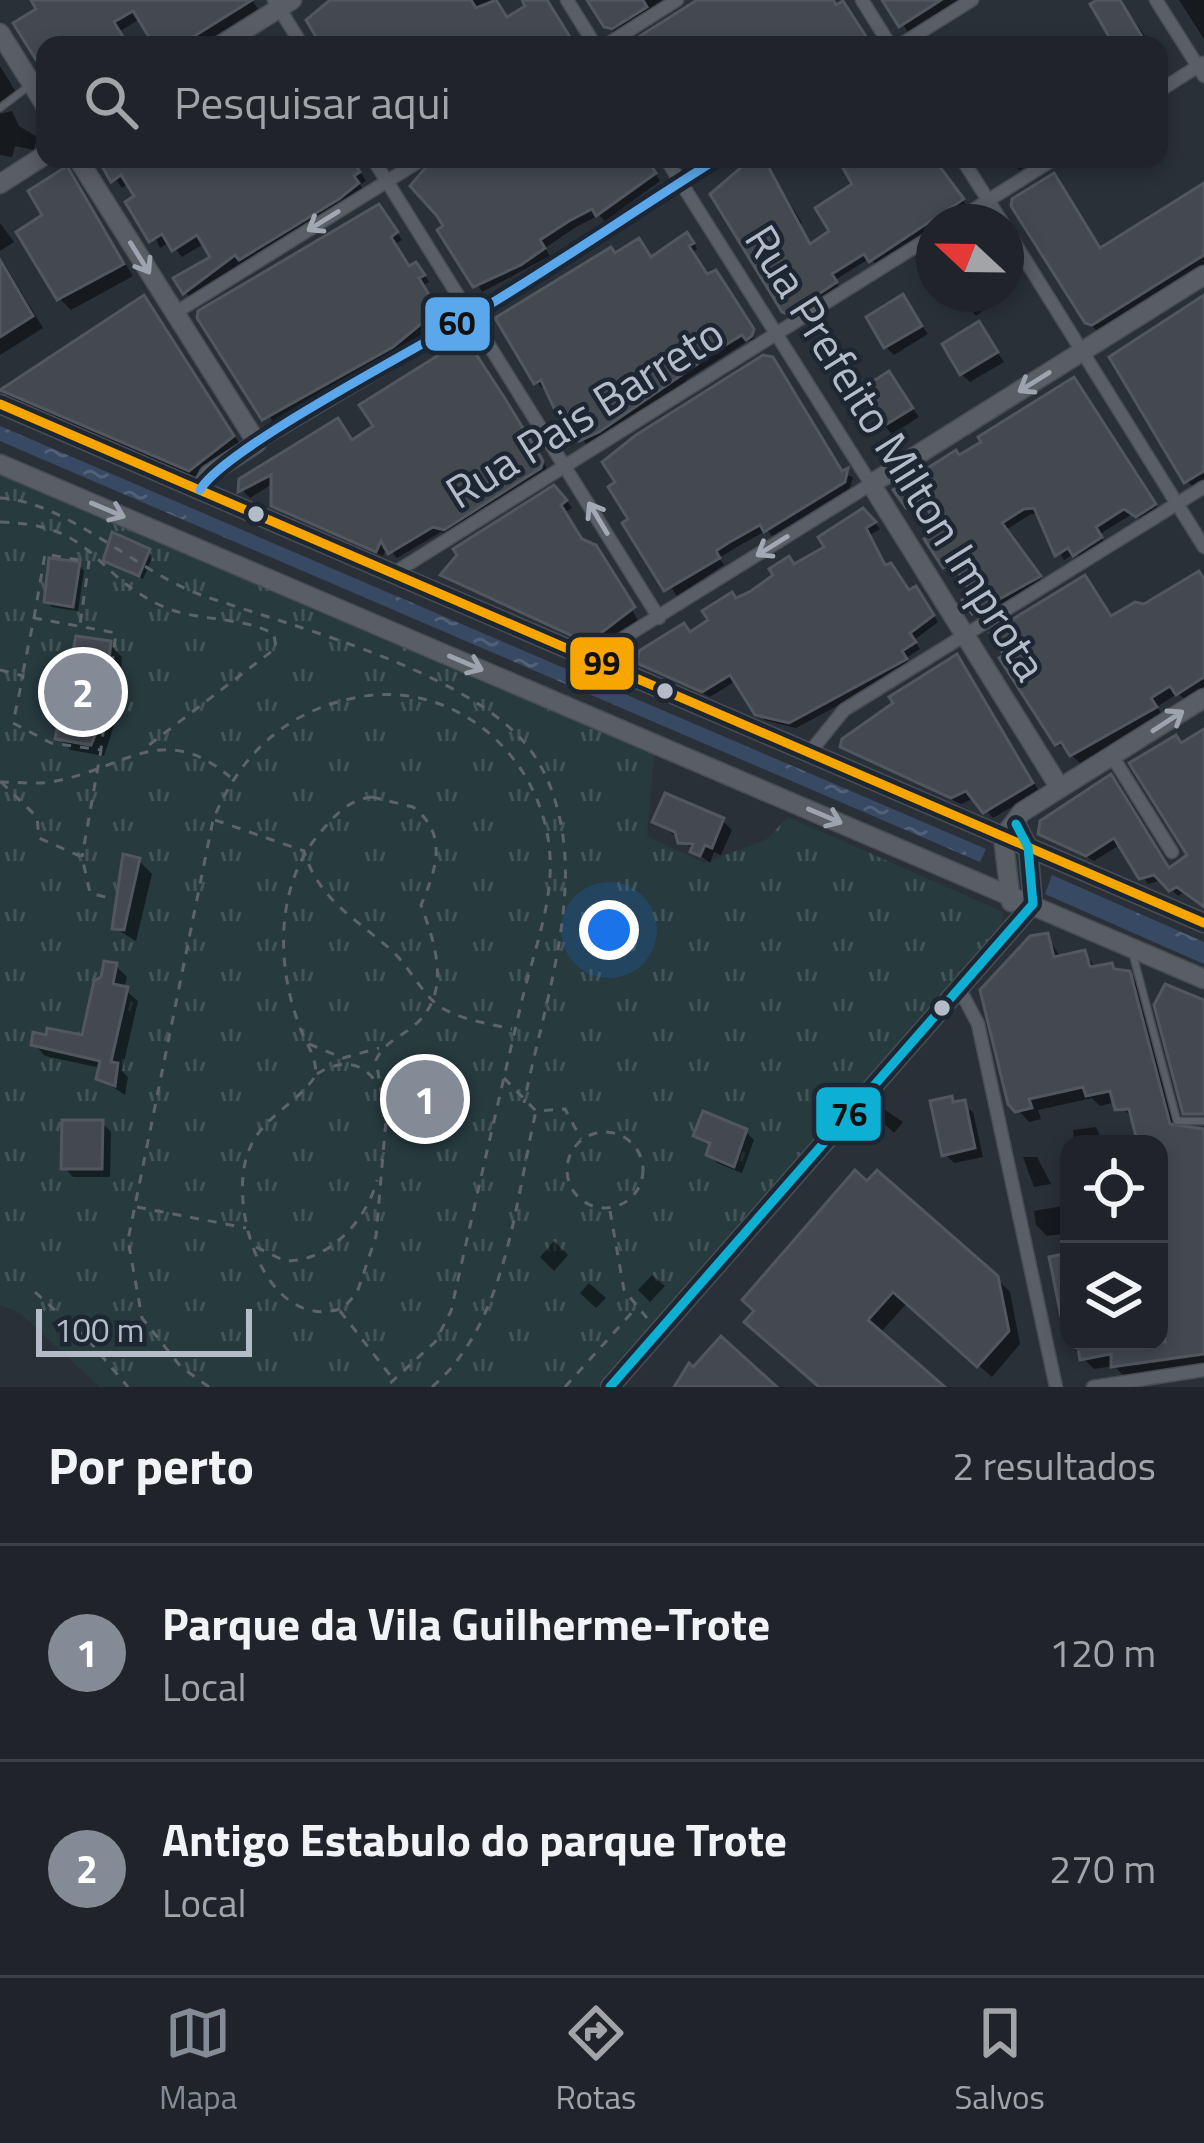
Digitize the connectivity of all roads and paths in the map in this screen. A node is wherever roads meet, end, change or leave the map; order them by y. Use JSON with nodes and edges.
{"nodes":[{"id":1,"x":567,"y":0,"type":"edge"},
{"id":2,"x":677,"y":0,"type":"edge"},
{"id":3,"x":862,"y":0,"type":"edge"},
{"id":4,"x":972,"y":0,"type":"edge"},
{"id":5,"x":1156,"y":0,"type":"edge"},
{"id":6,"x":282,"y":3,"type":"edge"},
{"id":7,"x":0,"y":33,"type":"edge"},
{"id":8,"x":234,"y":36,"type":"edge"},
{"id":9,"x":298,"y":36,"type":"edge"},
{"id":10,"x":589,"y":36,"type":"edge"},
{"id":11,"x":620,"y":36,"type":"edge"},
{"id":12,"x":884,"y":36,"type":"edge"},
{"id":13,"x":914,"y":36,"type":"edge"},
{"id":14,"x":1202,"y":68,"type":"edge"},
{"id":15,"x":32,"y":84,"type":"junction"},
{"id":16,"x":1168,"y":86,"type":"edge"},
{"id":17,"x":36,"y":90,"type":"edge"},
{"id":18,"x":0,"y":108,"type":"edge"},
{"id":19,"x":36,"y":159,"type":"edge"},
{"id":20,"x":84,"y":168,"type":"edge"},
{"id":21,"x":378,"y":168,"type":"edge"},
{"id":22,"x":409,"y":168,"type":"edge"},
{"id":23,"x":671,"y":168,"type":"edge"},
{"id":24,"x":703,"y":168,"type":"edge"},
{"id":25,"x":968,"y":168,"type":"edge"},
{"id":26,"x":1040,"y":168,"type":"edge"},
{"id":27,"x":4,"y":175,"type":"edge"},
{"id":28,"x":387,"y":182,"type":"junction"},
{"id":29,"x":680,"y":182,"type":"junction"},
{"id":30,"x":988,"y":201,"type":"junction"},
{"id":31,"x":983,"y":204,"type":"edge"},
{"id":32,"x":990,"y":204,"type":"edge"},
{"id":33,"x":916,"y":246,"type":"edge"},
{"id":34,"x":1024,"y":258,"type":"edge"},
{"id":35,"x":1204,"y":275,"type":"edge"},
{"id":36,"x":175,"y":313,"type":"junction"},
{"id":37,"x":472,"y":316,"type":"junction"},
{"id":38,"x":776,"y":332,"type":"junction"},
{"id":39,"x":1082,"y":352,"type":"junction"},
{"id":40,"x":0,"y":404,"type":"edge"},
{"id":41,"x":257,"y":442,"type":"junction"},
{"id":42,"x":0,"y":464,"type":"edge"},
{"id":43,"x":567,"y":466,"type":"junction"},
{"id":44,"x":871,"y":484,"type":"junction"},
{"id":45,"x":1204,"y":487,"type":"edge"},
{"id":46,"x":200,"y":490,"type":"junction"},
{"id":47,"x":0,"y":498,"type":"edge"},
{"id":48,"x":1177,"y":504,"type":"junction"},
{"id":49,"x":0,"y":522,"type":"edge"},
{"id":50,"x":1204,"y":547,"type":"edge"},
{"id":51,"x":394,"y":573,"type":"junction"},
{"id":52,"x":34,"y":618,"type":"junction"},
{"id":53,"x":659,"y":618,"type":"junction"},
{"id":54,"x":80,"y":627,"type":"junction"},
{"id":55,"x":966,"y":636,"type":"junction"},
{"id":56,"x":591,"y":658,"type":"junction"},
{"id":57,"x":0,"y":670,"type":"edge"},
{"id":58,"x":23,"y":676,"type":"junction"},
{"id":59,"x":1204,"y":698,"type":"edge"},
{"id":60,"x":145,"y":748,"type":"junction"},
{"id":61,"x":100,"y":751,"type":"junction"},
{"id":62,"x":810,"y":752,"type":"junction"},
{"id":63,"x":1112,"y":757,"type":"junction"},
{"id":64,"x":97,"y":770,"type":"junction"},
{"id":65,"x":231,"y":777,"type":"junction"},
{"id":66,"x":0,"y":782,"type":"edge"},
{"id":67,"x":1060,"y":788,"type":"junction"},
{"id":68,"x":213,"y":820,"type":"junction"},
{"id":69,"x":1010,"y":831,"type":"junction"},
{"id":70,"x":1028,"y":847,"type":"junction"},
{"id":71,"x":304,"y":851,"type":"junction"},
{"id":72,"x":1172,"y":852,"type":"dead end"},
{"id":73,"x":82,"y":857,"type":"junction"},
{"id":74,"x":1006,"y":893,"type":"junction"},
{"id":75,"x":113,"y":899,"type":"dead end"},
{"id":76,"x":1027,"y":911,"type":"junction"},
{"id":77,"x":1204,"y":923,"type":"edge"},
{"id":78,"x":1131,"y":948,"type":"junction"},
{"id":79,"x":1204,"y":979,"type":"edge"},
{"id":80,"x":958,"y":986,"type":"junction"},
{"id":81,"x":433,"y":1002,"type":"junction"},
{"id":82,"x":515,"y":1030,"type":"junction"},
{"id":83,"x":308,"y":1043,"type":"junction"},
{"id":84,"x":386,"y":1045,"type":"junction"},
{"id":85,"x":316,"y":1075,"type":"junction"},
{"id":86,"x":504,"y":1078,"type":"junction"},
{"id":87,"x":381,"y":1090,"type":"junction"},
{"id":88,"x":524,"y":1102,"type":"junction"},
{"id":89,"x":536,"y":1111,"type":"junction"},
{"id":90,"x":1204,"y":1121,"type":"edge"},
{"id":91,"x":582,"y":1141,"type":"junction"},
{"id":92,"x":378,"y":1173,"type":"junction"},
{"id":93,"x":136,"y":1207,"type":"junction"},
{"id":94,"x":610,"y":1208,"type":"junction"},
{"id":95,"x":246,"y":1228,"type":"junction"},
{"id":96,"x":255,"y":1246,"type":"junction"},
{"id":97,"x":282,"y":1260,"type":"junction"},
{"id":98,"x":263,"y":1267,"type":"junction"},
{"id":99,"x":35,"y":1292,"type":"dead end"},
{"id":100,"x":637,"y":1306,"type":"junction"},
{"id":101,"x":339,"y":1310,"type":"junction"},
{"id":102,"x":654,"y":1325,"type":"dead end"},
{"id":103,"x":1204,"y":1370,"type":"edge"},
{"id":104,"x":394,"y":1381,"type":"junction"},
{"id":105,"x":1162,"y":1382,"type":"edge"},
{"id":106,"x":128,"y":1387,"type":"edge"},
{"id":107,"x":209,"y":1387,"type":"edge"},
{"id":108,"x":386,"y":1387,"type":"edge"},
{"id":109,"x":432,"y":1387,"type":"edge"},
{"id":110,"x":565,"y":1387,"type":"edge"},
{"id":111,"x":610,"y":1387,"type":"edge"},
{"id":112,"x":1056,"y":1387,"type":"edge"},
{"id":113,"x":1093,"y":1387,"type":"edge"}],
"edges":[{"from":1,"to":10,"type":"street"},
{"from":2,"to":11,"type":"street"},
{"from":3,"to":12,"type":"street"},
{"from":4,"to":13,"type":"street"},
{"from":5,"to":14,"type":"street"},
{"from":6,"to":8,"type":"main road"},
{"from":6,"to":9,"type":"street"},
{"from":7,"to":15,"type":"main road"},
{"from":14,"to":16,"type":"street"},
{"from":15,"to":17,"type":"main road"},
{"from":15,"to":18,"type":"lane"},
{"from":19,"to":27,"type":"main road"},
{"from":20,"to":36,"type":"main road","one_way":true},
{"from":21,"to":28,"type":"street"},
{"from":22,"to":28,"type":"street"},
{"from":23,"to":29,"type":"street","name":"Rua Prefeito Milton Improta"},
{"from":24,"to":29,"type":"street"},
{"from":25,"to":30,"type":"street"},
{"from":26,"to":30,"type":"street"},
{"from":28,"to":36,"type":"street","one_way":true},
{"from":28,"to":37,"type":"street"},
{"from":29,"to":37,"type":"street"},
{"from":29,"to":38,"type":"street","name":"Rua Prefeito Milton Improta"},
{"from":30,"to":31,"type":"street"},
{"from":30,"to":32,"type":"street"},
{"from":33,"to":38,"type":"street","name":"Rua Pais Barreto"},
{"from":34,"to":39,"type":"street"},
{"from":35,"to":39,"type":"main road"},
{"from":36,"to":41,"type":"main road"},
{"from":37,"to":41,"type":"street"},
{"from":37,"to":43,"type":"street"},
{"from":38,"to":43,"type":"street","name":"Rua Pais Barreto"},
{"from":38,"to":44,"type":"street","name":"Rua Prefeito Milton Improta"},
{"from":39,"to":44,"type":"main road","one_way":true},
{"from":39,"to":48,"type":"street"},
{"from":40,"to":46,"type":"main road"},
{"from":41,"to":46,"type":"main road"},
{"from":42,"to":74,"type":"main road","one_way":true},
{"from":43,"to":51,"type":"street","name":"Rua Pais Barreto"},
{"from":53,"to":43,"type":"street","one_way":true},
{"from":44,"to":53,"type":"street","one_way":true},
{"from":44,"to":55,"type":"main road","name":"Rua Prefeito Milton Improta"},
{"from":45,"to":48,"type":"street"},
{"from":46,"to":51,"type":"main road"},
{"from":47,"to":88,"type":"path"},
{"from":48,"to":50,"type":"street"},
{"from":48,"to":55,"type":"street"},
{"from":49,"to":60,"type":"path"},
{"from":51,"to":56,"type":"main road"},
{"from":52,"to":54,"type":"path"},
{"from":52,"to":54,"type":"path"},
{"from":52,"to":58,"type":"path"},
{"from":53,"to":56,"type":"street"},
{"from":54,"to":61,"type":"path"},
{"from":55,"to":62,"type":"street"},
{"from":55,"to":67,"type":"main road","name":"Rua Prefeito Milton Improta"},
{"from":56,"to":62,"type":"main road"},
{"from":57,"to":58,"type":"path"},
{"from":58,"to":61,"type":"path"},
{"from":63,"to":59,"type":"main road","one_way":true},
{"from":60,"to":64,"type":"path"},
{"from":60,"to":65,"type":"path"},
{"from":61,"to":64,"type":"path"},
{"from":62,"to":69,"type":"main road"},
{"from":63,"to":67,"type":"main road"},
{"from":63,"to":72,"type":"street"},
{"from":64,"to":66,"type":"path"},
{"from":64,"to":73,"type":"path"},
{"from":65,"to":68,"type":"path"},
{"from":65,"to":82,"type":"path"},
{"from":66,"to":73,"type":"path"},
{"from":67,"to":69,"type":"main road"},
{"from":68,"to":71,"type":"path"},
{"from":68,"to":93,"type":"path"},
{"from":69,"to":70,"type":"main road"},
{"from":69,"to":74,"type":"main road"},
{"from":70,"to":76,"type":"main road"},
{"from":70,"to":77,"type":"main road"},
{"from":71,"to":81,"type":"path"},
{"from":71,"to":81,"type":"path"},
{"from":71,"to":83,"type":"path"},
{"from":73,"to":75,"type":"path"},
{"from":74,"to":76,"type":"main road"},
{"from":76,"to":78,"type":"main road"},
{"from":76,"to":80,"type":"main road"},
{"from":78,"to":79,"type":"main road"},
{"from":78,"to":90,"type":"lane"},
{"from":80,"to":111,"type":"main road"},
{"from":80,"to":112,"type":"street"},
{"from":81,"to":82,"type":"path"},
{"from":81,"to":84,"type":"path"},
{"from":82,"to":86,"type":"path"},
{"from":83,"to":84,"type":"path"},
{"from":83,"to":85,"type":"path"},
{"from":84,"to":87,"type":"path"},
{"from":85,"to":87,"type":"path"},
{"from":85,"to":95,"type":"path"},
{"from":86,"to":88,"type":"path"},
{"from":86,"to":104,"type":"path"},
{"from":87,"to":92,"type":"path"},
{"from":88,"to":89,"type":"path"},
{"from":89,"to":91,"type":"path"},
{"from":89,"to":109,"type":"path"},
{"from":91,"to":94,"type":"path"},
{"from":91,"to":94,"type":"path"},
{"from":92,"to":97,"type":"path"},
{"from":92,"to":101,"type":"path"},
{"from":93,"to":95,"type":"path"},
{"from":93,"to":107,"type":"path"},
{"from":94,"to":100,"type":"path"},
{"from":95,"to":96,"type":"path"},
{"from":96,"to":97,"type":"path"},
{"from":96,"to":98,"type":"path"},
{"from":97,"to":98,"type":"path"},
{"from":98,"to":101,"type":"path"},
{"from":99,"to":106,"type":"path"},
{"from":100,"to":102,"type":"path"},
{"from":100,"to":110,"type":"path"},
{"from":101,"to":104,"type":"path"},
{"from":103,"to":105,"type":"street"},
{"from":104,"to":108,"type":"path"},
{"from":105,"to":113,"type":"street"}]}
